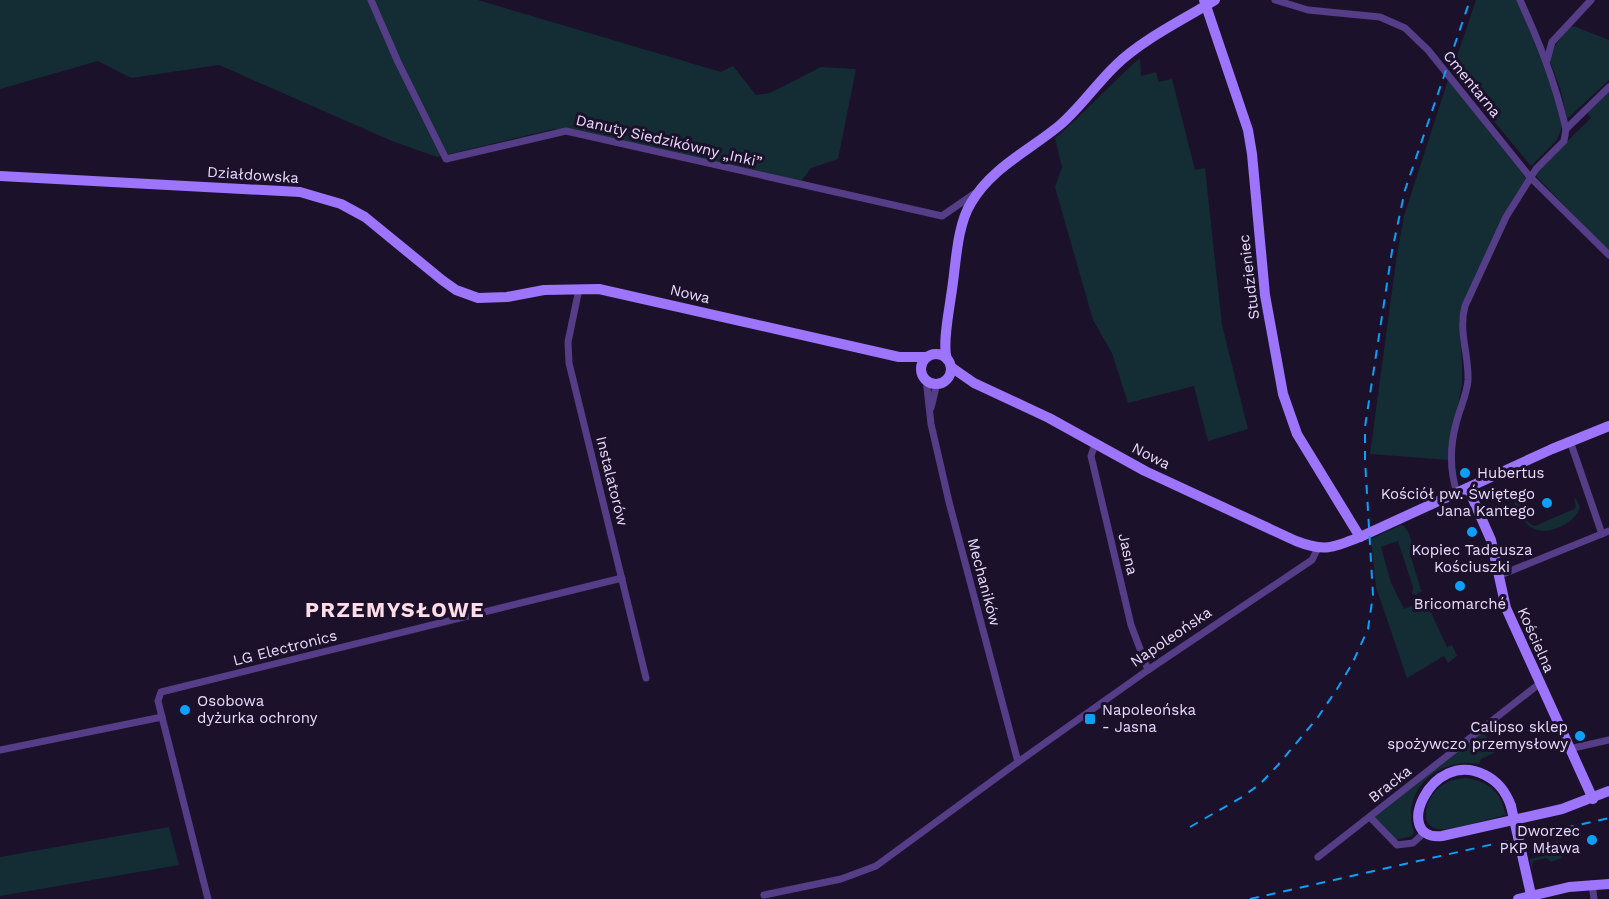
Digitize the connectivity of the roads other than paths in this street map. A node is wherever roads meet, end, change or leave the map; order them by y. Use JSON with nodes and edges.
{"nodes":[{"id":1,"x":371,"y":0,"type":"edge"},
{"id":2,"x":1275,"y":0,"type":"edge"},
{"id":3,"x":1520,"y":0,"type":"edge"},
{"id":4,"x":1591,"y":0,"type":"edge"},
{"id":5,"x":1208,"y":2,"type":"edge"},
{"id":6,"x":1547,"y":60,"type":"junction"},
{"id":7,"x":1609,"y":87,"type":"edge"},
{"id":8,"x":1566,"y":129,"type":"junction"},
{"id":9,"x":1,"y":176,"type":"edge"},
{"id":10,"x":1530,"y":177,"type":"junction"},
{"id":11,"x":979,"y":190,"type":"junction"},
{"id":12,"x":1609,"y":255,"type":"edge"},
{"id":13,"x":579,"y":289,"type":"junction"},
{"id":14,"x":946,"y":330,"type":"junction"},
{"id":15,"x":930,"y":356,"type":"junction"},
{"id":16,"x":899,"y":357,"type":"junction"},
{"id":17,"x":949,"y":363,"type":"junction"},
{"id":18,"x":924,"y":375,"type":"junction"},
{"id":19,"x":942,"y":381,"type":"junction"},
{"id":20,"x":974,"y":383,"type":"junction"},
{"id":21,"x":930,"y":408,"type":"junction"},
{"id":22,"x":1609,"y":426,"type":"edge"},
{"id":23,"x":1570,"y":441,"type":"junction"},
{"id":24,"x":1095,"y":444,"type":"junction"},
{"id":25,"x":1468,"y":488,"type":"junction"},
{"id":26,"x":1457,"y":493,"type":"junction"},
{"id":27,"x":1606,"y":532,"type":"edge"},
{"id":28,"x":1360,"y":537,"type":"junction"},
{"id":29,"x":1318,"y":548,"type":"junction"},
{"id":30,"x":1498,"y":576,"type":"junction"},
{"id":31,"x":622,"y":578,"type":"junction"},
{"id":32,"x":1148,"y":670,"type":"junction"},
{"id":33,"x":646,"y":678,"type":"dead end"},
{"id":34,"x":1539,"y":684,"type":"junction"},
{"id":35,"x":162,"y":717,"type":"junction"},
{"id":36,"x":1609,"y":740,"type":"edge"},
{"id":37,"x":1569,"y":749,"type":"junction"},
{"id":38,"x":0,"y":750,"type":"edge"},
{"id":39,"x":1018,"y":762,"type":"junction"},
{"id":40,"x":1609,"y":791,"type":"edge"},
{"id":41,"x":1593,"y":799,"type":"junction"},
{"id":42,"x":1370,"y":817,"type":"junction"},
{"id":43,"x":1424,"y":833,"type":"junction"},
{"id":44,"x":1318,"y":857,"type":"dead end"},
{"id":45,"x":1592,"y":885,"type":"junction"},
{"id":46,"x":1609,"y":885,"type":"edge"},
{"id":47,"x":764,"y":895,"type":"dead end"},
{"id":48,"x":208,"y":899,"type":"edge"},
{"id":49,"x":1518,"y":899,"type":"edge"},
{"id":50,"x":1532,"y":899,"type":"edge"},
{"id":51,"x":1594,"y":899,"type":"edge"}],
"edges":[{"from":1,"to":11,"type":"street","name":"Danuty Siedzikówny „Inki”"},
{"from":2,"to":10,"type":"street","name":"Cmentarna"},
{"from":3,"to":6,"type":"street"},
{"from":4,"to":6,"type":"street"},
{"from":5,"to":11,"type":"street"},
{"from":5,"to":28,"type":"street","name":"Studzieniec"},
{"from":6,"to":8,"type":"street"},
{"from":7,"to":8,"type":"street"},
{"from":8,"to":10,"type":"street"},
{"from":9,"to":13,"type":"street","name":"Działdowska"},
{"from":10,"to":12,"type":"street","name":"Cmentarna"},
{"from":10,"to":26,"type":"street"},
{"from":11,"to":14,"type":"street"},
{"from":13,"to":16,"type":"street","name":"Nowa"},
{"from":13,"to":31,"type":"street","name":"Instalatorów"},
{"from":14,"to":15,"type":"street"},
{"from":14,"to":17,"type":"street"},
{"from":15,"to":16,"type":"street","name":"Nowa"},
{"from":15,"to":17,"type":"street"},
{"from":15,"to":18,"type":"street"},
{"from":16,"to":18,"type":"street","name":"Nowa"},
{"from":17,"to":19,"type":"street"},
{"from":17,"to":20,"type":"street","name":"Nowa"},
{"from":18,"to":19,"type":"street"},
{"from":18,"to":21,"type":"street","name":"Mechaników"},
{"from":19,"to":20,"type":"street","name":"Nowa"},
{"from":19,"to":21,"type":"street"},
{"from":20,"to":24,"type":"street","name":"Nowa"},
{"from":21,"to":39,"type":"street","name":"Mechaników"},
{"from":22,"to":23,"type":"street"},
{"from":23,"to":25,"type":"street"},
{"from":23,"to":27,"type":"street"},
{"from":24,"to":29,"type":"street","name":"Nowa"},
{"from":24,"to":32,"type":"street","name":"Jasna"},
{"from":25,"to":26,"type":"street"},
{"from":25,"to":30,"type":"street","name":"Kościelna"},
{"from":26,"to":28,"type":"street"},
{"from":27,"to":30,"type":"street"},
{"from":28,"to":29,"type":"street"},
{"from":29,"to":32,"type":"street","name":"Napoleońska"},
{"from":30,"to":34,"type":"street","name":"Kościelna"},
{"from":31,"to":33,"type":"street","name":"Instalatorów"},
{"from":31,"to":35,"type":"street","name":"LG Electronics"},
{"from":32,"to":39,"type":"street","name":"Napoleońska"},
{"from":34,"to":37,"type":"street","name":"Kościelna"},
{"from":34,"to":42,"type":"street","name":"Bracka"},
{"from":35,"to":38,"type":"street"},
{"from":35,"to":48,"type":"street","name":"LG Electronics"},
{"from":36,"to":37,"type":"street"},
{"from":37,"to":41,"type":"street","name":"Kościelna"},
{"from":39,"to":47,"type":"street","name":"Napoleońska"},
{"from":40,"to":41,"type":"street"},
{"from":41,"to":43,"type":"street"},
{"from":42,"to":43,"type":"street","name":"Bracka"},
{"from":42,"to":44,"type":"street","name":"Bracka"},
{"from":43,"to":50,"type":"street","bridge":true},
{"from":45,"to":46,"type":"street"},
{"from":45,"to":49,"type":"street"},
{"from":45,"to":51,"type":"street"}]}
